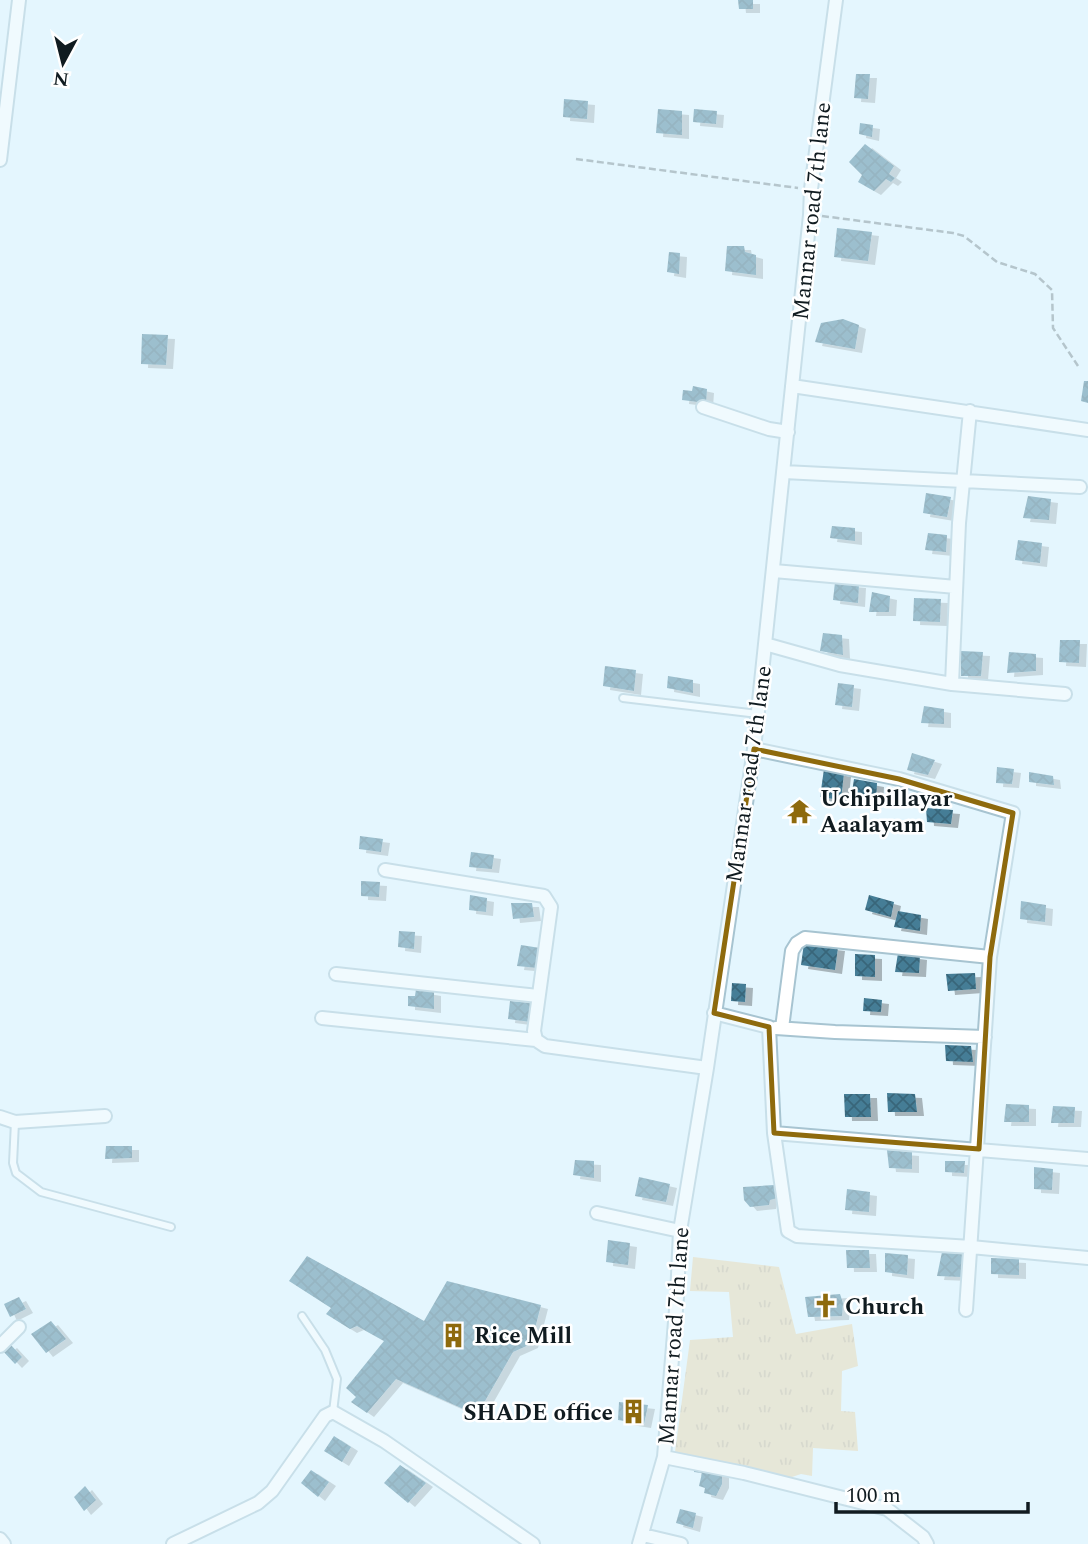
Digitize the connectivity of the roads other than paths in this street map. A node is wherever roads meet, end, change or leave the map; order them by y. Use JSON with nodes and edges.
{"nodes":[{"id":1,"x":19,"y":0,"type":"edge"},
{"id":2,"x":836,"y":0,"type":"edge"},
{"id":3,"x":0,"y":160,"type":"edge"},
{"id":4,"x":792,"y":386,"type":"junction"},
{"id":5,"x":703,"y":407,"type":"dead end"},
{"id":6,"x":970,"y":411,"type":"junction"},
{"id":7,"x":1088,"y":430,"type":"edge"},
{"id":8,"x":788,"y":432,"type":"junction"},
{"id":9,"x":784,"y":472,"type":"junction"},
{"id":10,"x":962,"y":482,"type":"junction"},
{"id":11,"x":1080,"y":487,"type":"dead end"},
{"id":12,"x":774,"y":571,"type":"junction"},
{"id":13,"x":956,"y":587,"type":"junction"},
{"id":14,"x":765,"y":644,"type":"junction"},
{"id":15,"x":952,"y":684,"type":"junction"},
{"id":16,"x":1065,"y":694,"type":"dead end"},
{"id":17,"x":623,"y":698,"type":"dead end"},
{"id":18,"x":758,"y":714,"type":"junction"},
{"id":19,"x":754,"y":749,"type":"junction"},
{"id":20,"x":385,"y":870,"type":"dead end"},
{"id":21,"x":990,"y":957,"type":"junction"},
{"id":22,"x":336,"y":974,"type":"dead end"},
{"id":23,"x":538,"y":996,"type":"junction"},
{"id":24,"x":714,"y":1013,"type":"junction"},
{"id":25,"x":322,"y":1017,"type":"dead end"},
{"id":26,"x":776,"y":1028,"type":"junction"},
{"id":27,"x":985,"y":1037,"type":"junction"},
{"id":28,"x":536,"y":1040,"type":"junction"},
{"id":29,"x":707,"y":1068,"type":"junction"},
{"id":30,"x":105,"y":1116,"type":"dead end"},
{"id":31,"x":0,"y":1117,"type":"edge"},
{"id":32,"x":15,"y":1122,"type":"junction"},
{"id":33,"x":774,"y":1133,"type":"junction"},
{"id":34,"x":979,"y":1149,"type":"junction"},
{"id":35,"x":1088,"y":1159,"type":"edge"},
{"id":36,"x":597,"y":1213,"type":"dead end"},
{"id":37,"x":171,"y":1227,"type":"dead end"},
{"id":38,"x":680,"y":1231,"type":"junction"},
{"id":39,"x":971,"y":1247,"type":"junction"},
{"id":40,"x":1088,"y":1258,"type":"edge"},
{"id":41,"x":966,"y":1310,"type":"dead end"},
{"id":42,"x":302,"y":1316,"type":"dead end"},
{"id":43,"x":19,"y":1327,"type":"dead end"},
{"id":44,"x":0,"y":1346,"type":"edge"},
{"id":45,"x":333,"y":1412,"type":"junction"},
{"id":46,"x":664,"y":1457,"type":"junction"},
{"id":47,"x":0,"y":1539,"type":"edge"},
{"id":48,"x":641,"y":1539,"type":"edge"},
{"id":49,"x":4,"y":1544,"type":"edge"},
{"id":50,"x":173,"y":1544,"type":"edge"},
{"id":51,"x":533,"y":1544,"type":"edge"},
{"id":52,"x":681,"y":1544,"type":"edge"},
{"id":53,"x":927,"y":1544,"type":"edge"}],
"edges":[{"from":1,"to":3,"type":"street"},
{"from":2,"to":4,"type":"street","name":"Mannar road 7th lane"},
{"from":4,"to":6,"type":"street"},
{"from":4,"to":8,"type":"street","name":"Mannar road 7th lane"},
{"from":5,"to":8,"type":"street"},
{"from":6,"to":7,"type":"street"},
{"from":6,"to":10,"type":"street"},
{"from":8,"to":9,"type":"street","name":"Mannar road 7th lane"},
{"from":9,"to":10,"type":"street"},
{"from":9,"to":12,"type":"street","name":"Mannar road 7th lane"},
{"from":10,"to":11,"type":"street"},
{"from":10,"to":13,"type":"street"},
{"from":12,"to":13,"type":"street"},
{"from":12,"to":14,"type":"street","name":"Mannar road 7th lane"},
{"from":13,"to":15,"type":"street"},
{"from":14,"to":15,"type":"street"},
{"from":14,"to":18,"type":"street","name":"Mannar road 7th lane"},
{"from":15,"to":16,"type":"street"},
{"from":17,"to":18,"type":"lane"},
{"from":18,"to":19,"type":"street","name":"Mannar road 7th lane"},
{"from":19,"to":21,"type":"street"},
{"from":19,"to":24,"type":"street","name":"Mannar road 7th lane"},
{"from":20,"to":23,"type":"street"},
{"from":21,"to":26,"type":"street"},
{"from":21,"to":27,"type":"street"},
{"from":22,"to":23,"type":"street"},
{"from":23,"to":28,"type":"street"},
{"from":24,"to":26,"type":"street"},
{"from":24,"to":29,"type":"street","name":"Mannar road 7th lane"},
{"from":25,"to":28,"type":"street"},
{"from":26,"to":27,"type":"street"},
{"from":26,"to":33,"type":"street"},
{"from":27,"to":34,"type":"street"},
{"from":28,"to":29,"type":"street"},
{"from":29,"to":38,"type":"street","name":"Mannar road 7th lane"},
{"from":30,"to":32,"type":"street"},
{"from":31,"to":32,"type":"street"},
{"from":32,"to":37,"type":"lane"},
{"from":33,"to":34,"type":"street"},
{"from":33,"to":39,"type":"street"},
{"from":34,"to":35,"type":"street"},
{"from":34,"to":39,"type":"street"},
{"from":36,"to":38,"type":"street"},
{"from":38,"to":46,"type":"street","name":"Mannar road 7th lane"},
{"from":39,"to":40,"type":"street"},
{"from":39,"to":41,"type":"street"},
{"from":42,"to":45,"type":"lane"},
{"from":43,"to":44,"type":"street"},
{"from":45,"to":50,"type":"street"},
{"from":45,"to":51,"type":"street"},
{"from":46,"to":48,"type":"street","name":"Mannar road 7th lane"},
{"from":46,"to":53,"type":"street"},
{"from":47,"to":49,"type":"street"},
{"from":48,"to":52,"type":"street"}]}
